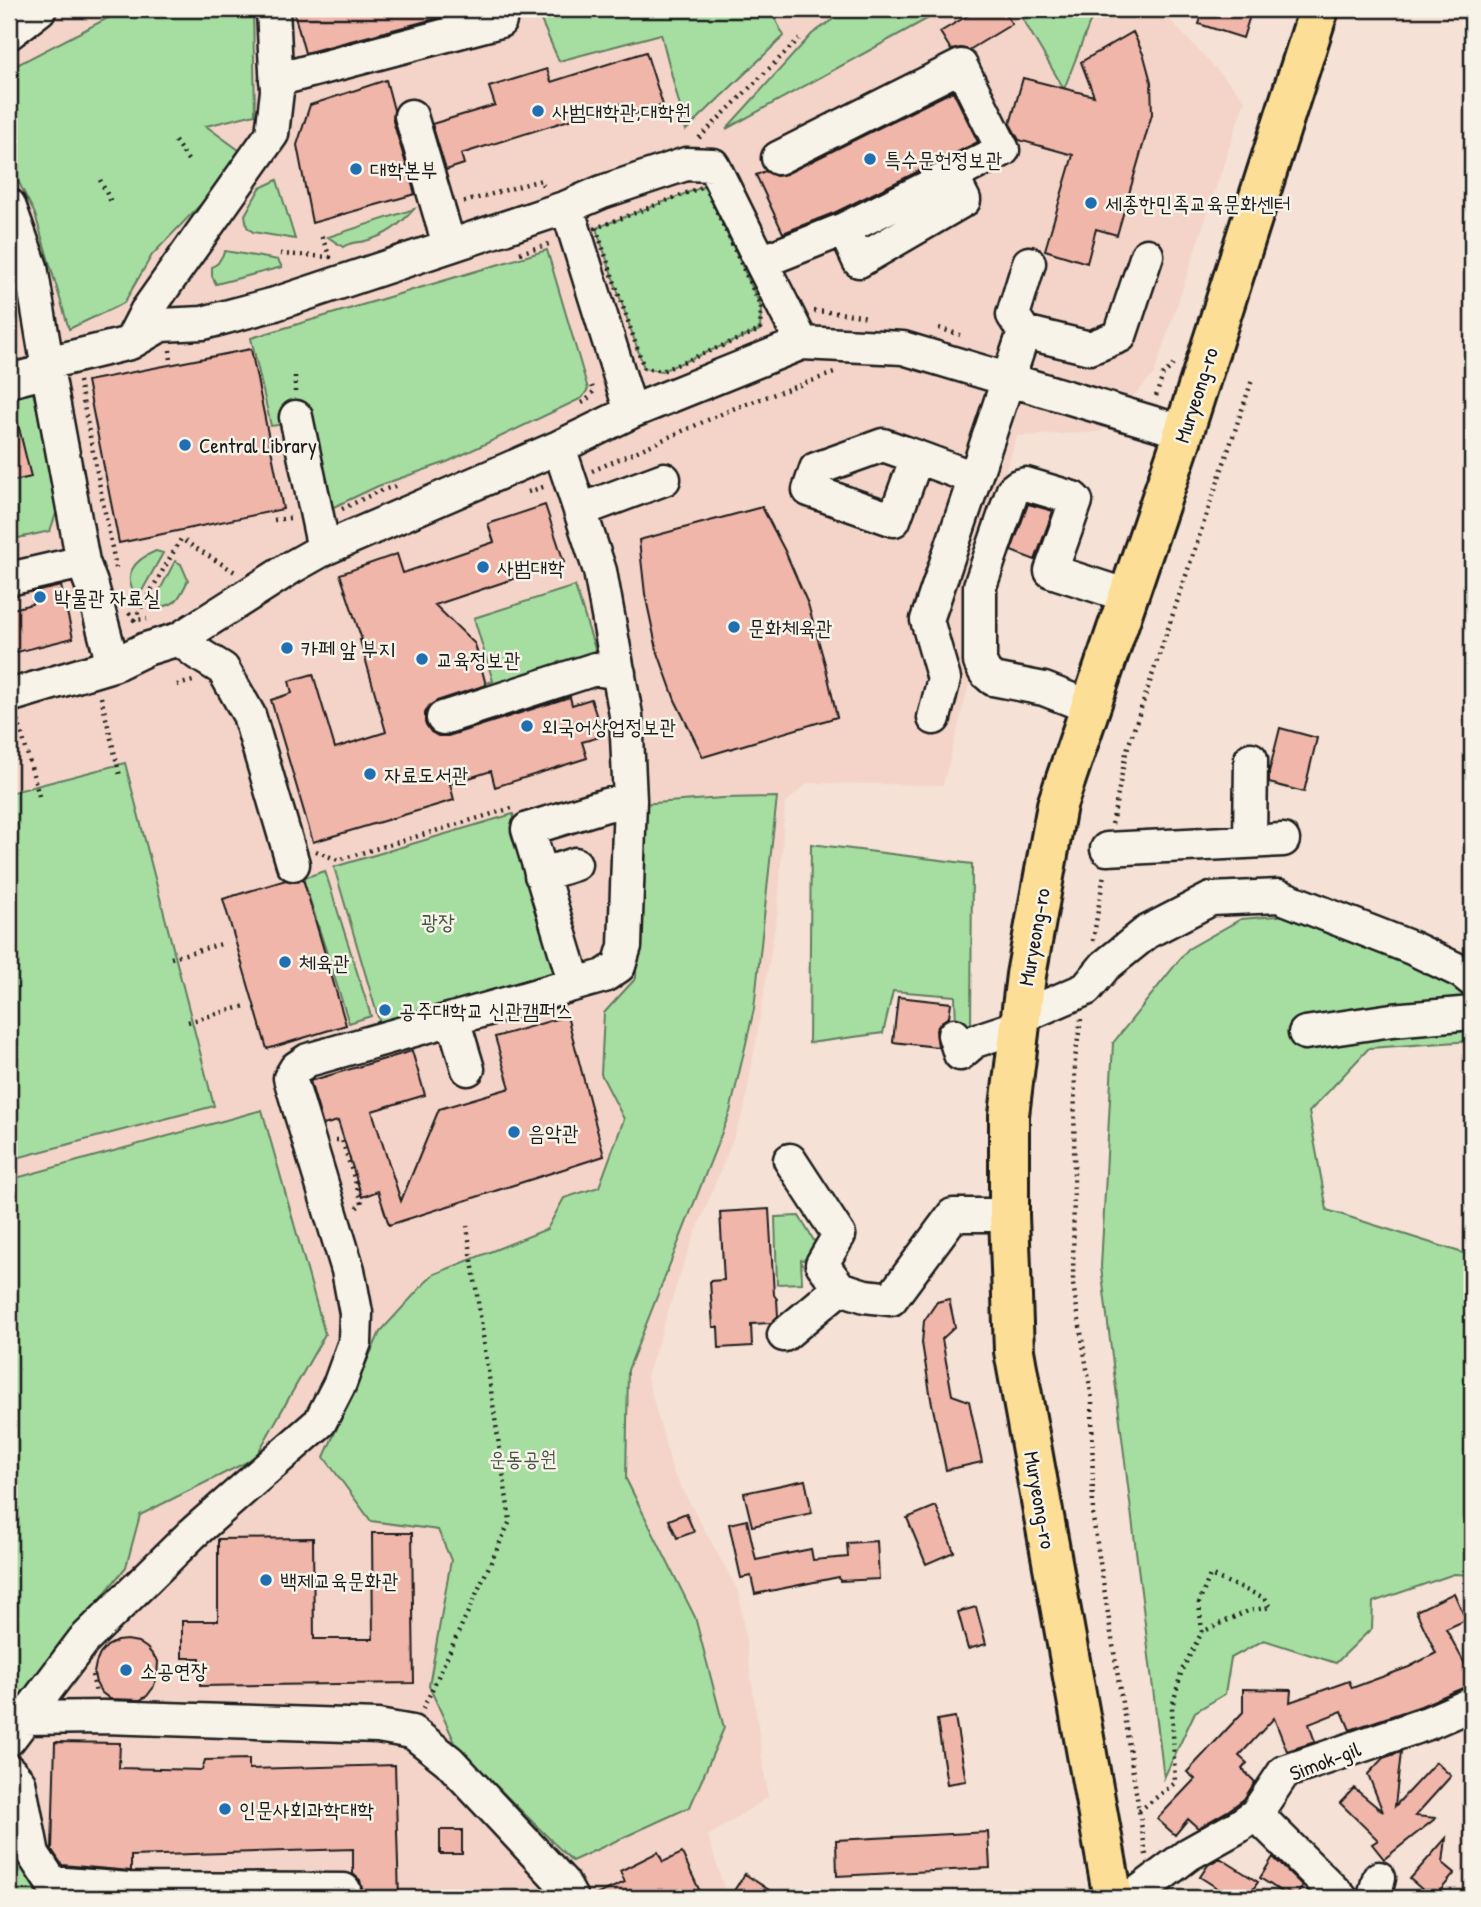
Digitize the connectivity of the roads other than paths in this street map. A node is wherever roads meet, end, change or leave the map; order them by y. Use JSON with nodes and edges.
{"nodes":[{"id":1,"x":40,"y":9,"type":"edge"},
{"id":2,"x":272,"y":9,"type":"edge"},
{"id":3,"x":1319,"y":9,"type":"edge"},
{"id":4,"x":500,"y":21,"type":"dead end"},
{"id":5,"x":9,"y":33,"type":"edge"},
{"id":6,"x":276,"y":80,"type":"junction"},
{"id":7,"x":411,"y":116,"type":"dead end"},
{"id":8,"x":778,"y":158,"type":"dead end"},
{"id":9,"x":561,"y":195,"type":"junction"},
{"id":10,"x":9,"y":205,"type":"edge"},
{"id":11,"x":449,"y":246,"type":"junction"},
{"id":12,"x":1147,"y":255,"type":"dead end"},
{"id":13,"x":761,"y":261,"type":"junction"},
{"id":14,"x":1029,"y":263,"type":"dead end"},
{"id":15,"x":1024,"y":332,"type":"junction"},
{"id":16,"x":130,"y":343,"type":"junction"},
{"id":17,"x":802,"y":343,"type":"junction"},
{"id":18,"x":47,"y":363,"type":"junction"},
{"id":19,"x":1007,"y":380,"type":"junction"},
{"id":20,"x":9,"y":381,"type":"edge"},
{"id":21,"x":631,"y":412,"type":"junction"},
{"id":22,"x":296,"y":417,"type":"dead end"},
{"id":23,"x":1184,"y":432,"type":"junction"},
{"id":24,"x":559,"y":447,"type":"junction"},
{"id":25,"x":917,"y":457,"type":"dead end"},
{"id":26,"x":974,"y":478,"type":"junction"},
{"id":27,"x":664,"y":479,"type":"dead end"},
{"id":28,"x":581,"y":510,"type":"junction"},
{"id":29,"x":321,"y":534,"type":"junction"},
{"id":30,"x":83,"y":562,"type":"junction"},
{"id":31,"x":9,"y":579,"type":"edge"},
{"id":32,"x":1128,"y":597,"type":"junction"},
{"id":33,"x":179,"y":639,"type":"junction"},
{"id":34,"x":113,"y":665,"type":"junction"},
{"id":35,"x":619,"y":673,"type":"junction"},
{"id":36,"x":1090,"y":707,"type":"junction"},
{"id":37,"x":13,"y":708,"type":"edge"},
{"id":38,"x":443,"y":718,"type":"dead end"},
{"id":39,"x":934,"y":718,"type":"dead end"},
{"id":40,"x":1251,"y":759,"type":"dead end"},
{"id":41,"x":630,"y":800,"type":"junction"},
{"id":42,"x":1283,"y":840,"type":"dead end"},
{"id":43,"x":1250,"y":841,"type":"junction"},
{"id":44,"x":1107,"y":849,"type":"road end"},
{"id":45,"x":301,"y":855,"type":"road end"},
{"id":46,"x":575,"y":864,"type":"dead end"},
{"id":47,"x":541,"y":875,"type":"junction"},
{"id":48,"x":1472,"y":980,"type":"edge"},
{"id":49,"x":575,"y":984,"type":"junction"},
{"id":50,"x":1472,"y":1013,"type":"edge"},
{"id":51,"x":453,"y":1019,"type":"junction"},
{"id":52,"x":1021,"y":1021,"type":"junction"},
{"id":53,"x":1305,"y":1032,"type":"dead end"},
{"id":54,"x":954,"y":1035,"type":"dead end"},
{"id":55,"x":468,"y":1069,"type":"dead end"},
{"id":56,"x":790,"y":1160,"type":"dead end"},
{"id":57,"x":1009,"y":1215,"type":"junction"},
{"id":58,"x":840,"y":1288,"type":"junction"},
{"id":59,"x":784,"y":1335,"type":"dead end"},
{"id":60,"x":1472,"y":1704,"type":"edge"},
{"id":61,"x":16,"y":1729,"type":"edge"},
{"id":62,"x":9,"y":1772,"type":"edge"},
{"id":63,"x":1256,"y":1814,"type":"junction"},
{"id":64,"x":344,"y":1890,"type":"dead end"},
{"id":65,"x":1141,"y":1891,"type":"edge"},
{"id":66,"x":571,"y":1898,"type":"edge"},
{"id":67,"x":1113,"y":1898,"type":"edge"},
{"id":68,"x":1340,"y":1898,"type":"edge"}],
"edges":[{"from":1,"to":5,"type":"street"},
{"from":2,"to":6,"type":"street"},
{"from":3,"to":23,"type":"main road","name":"Muryeong-ro"},
{"from":4,"to":6,"type":"street"},
{"from":6,"to":16,"type":"street"},
{"from":7,"to":11,"type":"street"},
{"from":8,"to":13,"type":"street"},
{"from":9,"to":11,"type":"street"},
{"from":9,"to":13,"type":"street"},
{"from":9,"to":21,"type":"street"},
{"from":10,"to":18,"type":"street"},
{"from":11,"to":16,"type":"street"},
{"from":12,"to":15,"type":"street"},
{"from":13,"to":17,"type":"street"},
{"from":14,"to":15,"type":"street"},
{"from":15,"to":19,"type":"street"},
{"from":16,"to":18,"type":"street"},
{"from":17,"to":19,"type":"street"},
{"from":17,"to":21,"type":"street"},
{"from":18,"to":20,"type":"street"},
{"from":18,"to":30,"type":"street"},
{"from":19,"to":23,"type":"street"},
{"from":19,"to":26,"type":"street"},
{"from":21,"to":24,"type":"street"},
{"from":22,"to":29,"type":"street"},
{"from":23,"to":32,"type":"main road","name":"Muryeong-ro"},
{"from":24,"to":28,"type":"street"},
{"from":24,"to":29,"type":"street"},
{"from":25,"to":26,"type":"street"},
{"from":26,"to":39,"type":"street"},
{"from":27,"to":28,"type":"street"},
{"from":28,"to":35,"type":"street"},
{"from":29,"to":33,"type":"street"},
{"from":30,"to":31,"type":"street"},
{"from":30,"to":34,"type":"street"},
{"from":32,"to":36,"type":"main road","name":"Muryeong-ro"},
{"from":32,"to":36,"type":"street"},
{"from":33,"to":34,"type":"street"},
{"from":33,"to":45,"type":"street"},
{"from":34,"to":37,"type":"street"},
{"from":35,"to":38,"type":"street"},
{"from":35,"to":41,"type":"street"},
{"from":36,"to":52,"type":"main road","name":"Muryeong-ro"},
{"from":40,"to":43,"type":"street"},
{"from":41,"to":47,"type":"street"},
{"from":41,"to":49,"type":"street"},
{"from":42,"to":43,"type":"street"},
{"from":43,"to":44,"type":"street"},
{"from":46,"to":47,"type":"street"},
{"from":47,"to":49,"type":"street"},
{"from":48,"to":52,"type":"street"},
{"from":49,"to":51,"type":"street"},
{"from":50,"to":53,"type":"street"},
{"from":51,"to":55,"type":"street"},
{"from":51,"to":61,"type":"street"},
{"from":52,"to":54,"type":"street"},
{"from":52,"to":57,"type":"main road","name":"Muryeong-ro"},
{"from":56,"to":58,"type":"street"},
{"from":57,"to":58,"type":"street"},
{"from":57,"to":67,"type":"main road","name":"Muryeong-ro"},
{"from":58,"to":59,"type":"street"},
{"from":60,"to":63,"type":"street","name":"Simok-gil"},
{"from":61,"to":66,"type":"street"},
{"from":62,"to":64,"type":"street"},
{"from":63,"to":65,"type":"street","name":"Simok-gil"},
{"from":63,"to":68,"type":"street"}]}
